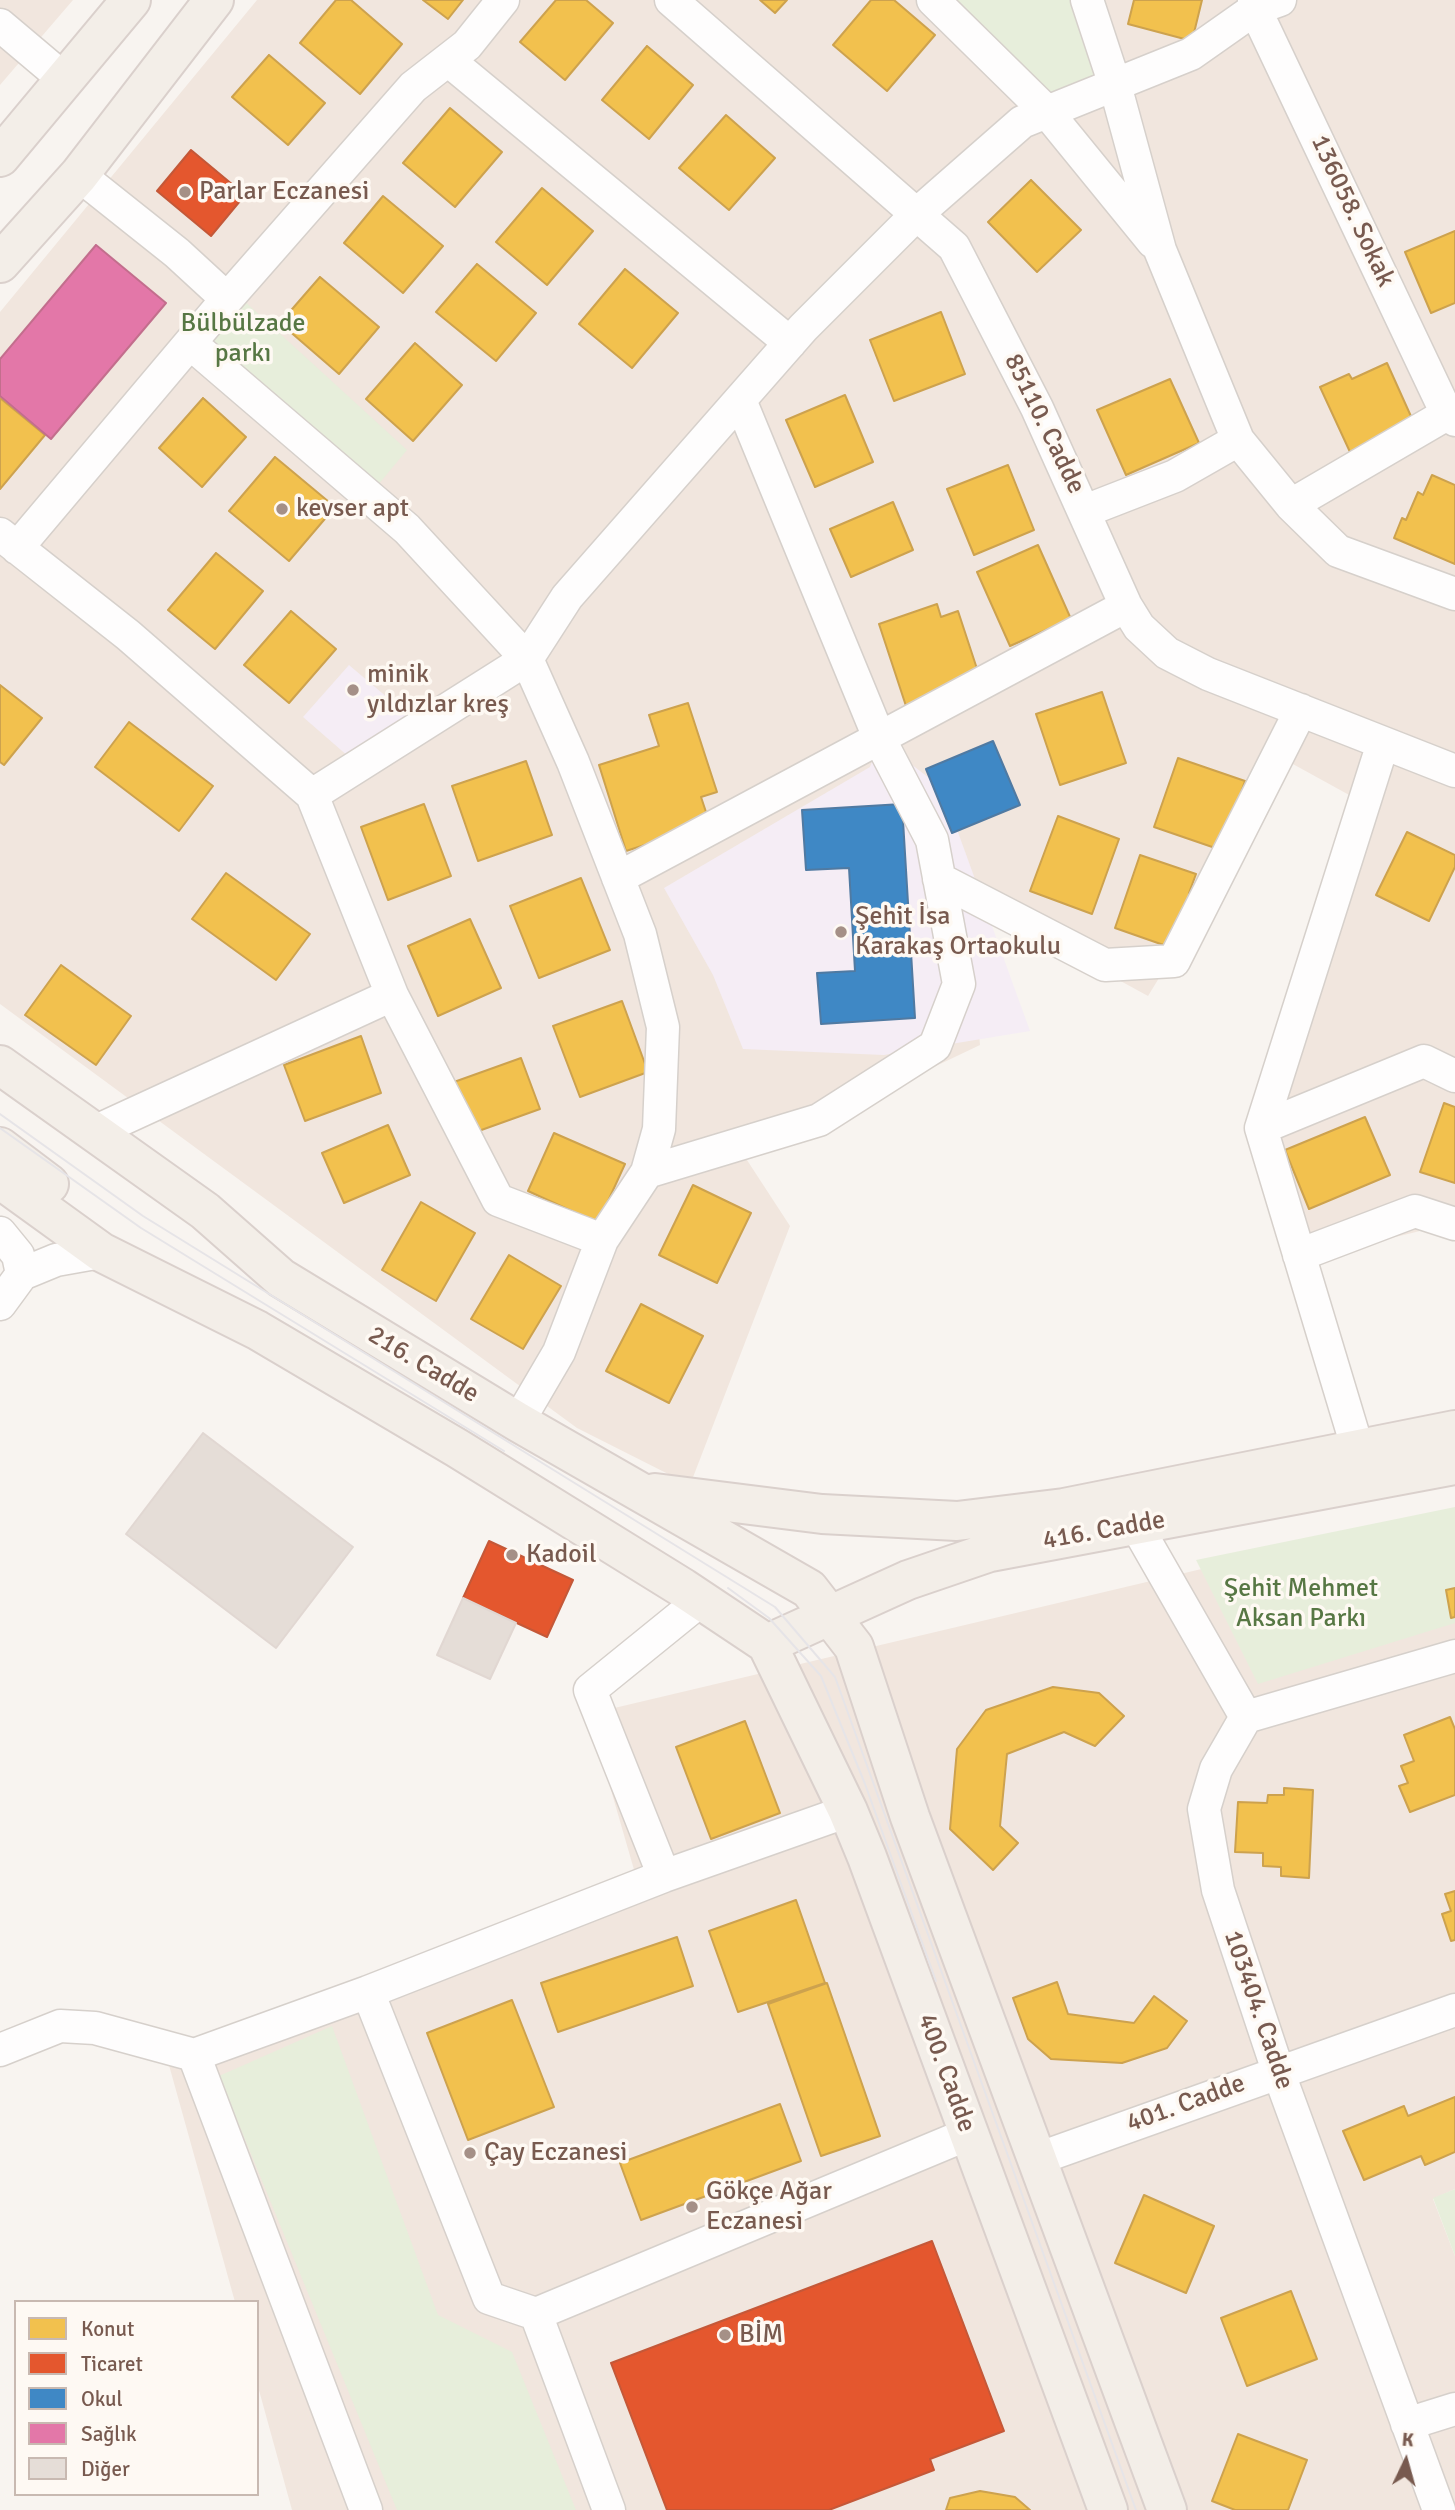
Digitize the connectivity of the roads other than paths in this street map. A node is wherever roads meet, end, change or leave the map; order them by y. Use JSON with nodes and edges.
{"nodes":[{"id":1,"x":131,"y":0,"type":"edge"},
{"id":2,"x":215,"y":0,"type":"edge"},
{"id":3,"x":503,"y":0,"type":"edge"},
{"id":4,"x":671,"y":0,"type":"edge"},
{"id":5,"x":933,"y":0,"type":"edge"},
{"id":6,"x":1087,"y":0,"type":"edge"},
{"id":7,"x":1263,"y":3,"type":"edge"},
{"id":8,"x":0,"y":25,"type":"edge"},
{"id":9,"x":448,"y":60,"type":"junction"},
{"id":10,"x":64,"y":79,"type":"junction"},
{"id":11,"x":1115,"y":85,"type":"junction"},
{"id":12,"x":1047,"y":112,"type":"junction"},
{"id":13,"x":0,"y":157,"type":"edge"},
{"id":14,"x":79,"y":174,"type":"junction"},
{"id":15,"x":918,"y":214,"type":"junction"},
{"id":16,"x":1160,"y":250,"type":"junction"},
{"id":17,"x":0,"y":263,"type":"edge"},
{"id":18,"x":227,"y":299,"type":"junction"},
{"id":19,"x":190,"y":343,"type":"junction"},
{"id":20,"x":790,"y":343,"type":"junction"},
{"id":21,"x":740,"y":400,"type":"junction"},
{"id":22,"x":1451,"y":417,"type":"edge"},
{"id":23,"x":1238,"y":440,"type":"junction"},
{"id":24,"x":1291,"y":505,"type":"junction"},
{"id":25,"x":1085,"y":512,"type":"junction"},
{"id":26,"x":8,"y":541,"type":"edge"},
{"id":27,"x":1455,"y":594,"type":"edge"},
{"id":28,"x":1126,"y":606,"type":"junction"},
{"id":29,"x":527,"y":659,"type":"junction"},
{"id":30,"x":1301,"y":710,"type":"junction"},
{"id":31,"x":880,"y":740,"type":"junction"},
{"id":32,"x":1383,"y":743,"type":"junction"},
{"id":33,"x":1455,"y":771,"type":"edge"},
{"id":34,"x":312,"y":795,"type":"junction"},
{"id":35,"x":618,"y":878,"type":"junction"},
{"id":36,"x":939,"y":879,"type":"junction"},
{"id":37,"x":392,"y":995,"type":"junction"},
{"id":38,"x":0,"y":1065,"type":"edge"},
{"id":39,"x":1455,"y":1076,"type":"edge"},
{"id":40,"x":0,"y":1091,"type":"edge"},
{"id":41,"x":1261,"y":1128,"type":"junction"},
{"id":42,"x":92,"y":1133,"type":"junction"},
{"id":43,"x":0,"y":1147,"type":"edge"},
{"id":44,"x":647,"y":1172,"type":"junction"},
{"id":45,"x":0,"y":1179,"type":"edge"},
{"id":46,"x":1455,"y":1224,"type":"edge"},
{"id":47,"x":0,"y":1233,"type":"edge"},
{"id":48,"x":602,"y":1240,"type":"junction"},
{"id":49,"x":101,"y":1252,"type":"junction"},
{"id":50,"x":1299,"y":1255,"type":"junction"},
{"id":51,"x":22,"y":1274,"type":"junction"},
{"id":52,"x":281,"y":1278,"type":"junction"},
{"id":53,"x":0,"y":1304,"type":"edge"},
{"id":54,"x":257,"y":1330,"type":"junction"},
{"id":55,"x":518,"y":1422,"type":"junction"},
{"id":56,"x":1455,"y":1430,"type":"edge"},
{"id":57,"x":1358,"y":1450,"type":"junction"},
{"id":58,"x":1455,"y":1465,"type":"edge"},
{"id":59,"x":642,"y":1492,"type":"junction"},
{"id":60,"x":1136,"y":1525,"type":"junction"},
{"id":61,"x":908,"y":1580,"type":"junction"},
{"id":62,"x":701,"y":1600,"type":"junction"},
{"id":63,"x":830,"y":1615,"type":"junction"},
{"id":64,"x":766,"y":1644,"type":"junction"},
{"id":65,"x":857,"y":1656,"type":"junction"},
{"id":66,"x":1455,"y":1656,"type":"edge"},
{"id":67,"x":1246,"y":1717,"type":"junction"},
{"id":68,"x":848,"y":1811,"type":"junction"},
{"id":69,"x":664,"y":1876,"type":"junction"},
{"id":70,"x":368,"y":1992,"type":"junction"},
{"id":71,"x":1455,"y":2010,"type":"edge"},
{"id":72,"x":0,"y":2050,"type":"edge"},
{"id":73,"x":194,"y":2055,"type":"junction"},
{"id":74,"x":1278,"y":2071,"type":"junction"},
{"id":75,"x":968,"y":2134,"type":"junction"},
{"id":76,"x":1037,"y":2159,"type":"junction"},
{"id":77,"x":536,"y":2314,"type":"junction"},
{"id":78,"x":1455,"y":2409,"type":"edge"},
{"id":79,"x":1407,"y":2424,"type":"junction"},
{"id":80,"x":366,"y":2510,"type":"edge"},
{"id":81,"x":609,"y":2510,"type":"edge"},
{"id":82,"x":1108,"y":2510,"type":"edge"},
{"id":83,"x":1167,"y":2510,"type":"edge"},
{"id":84,"x":1439,"y":2510,"type":"edge"}],
"edges":[{"from":1,"to":10,"type":"main road"},
{"from":2,"to":14,"type":"main road"},
{"from":3,"to":9,"type":"street"},
{"from":4,"to":15,"type":"street","name":"85110. Cadde"},
{"from":5,"to":12,"type":"street"},
{"from":6,"to":11,"type":"street"},
{"from":7,"to":11,"type":"street"},
{"from":7,"to":22,"type":"street","name":"136058. Sokak"},
{"from":8,"to":10,"type":"street"},
{"from":9,"to":18,"type":"street"},
{"from":9,"to":20,"type":"street"},
{"from":10,"to":13,"type":"main road"},
{"from":11,"to":12,"type":"street"},
{"from":11,"to":16,"type":"street"},
{"from":12,"to":15,"type":"street"},
{"from":12,"to":16,"type":"street"},
{"from":14,"to":17,"type":"main road"},
{"from":14,"to":18,"type":"street"},
{"from":15,"to":20,"type":"street"},
{"from":15,"to":25,"type":"street","name":"85110. Cadde"},
{"from":16,"to":23,"type":"street"},
{"from":18,"to":19,"type":"street"},
{"from":19,"to":26,"type":"street"},
{"from":19,"to":29,"type":"street"},
{"from":20,"to":21,"type":"street"},
{"from":21,"to":29,"type":"street"},
{"from":21,"to":31,"type":"street"},
{"from":22,"to":24,"type":"street"},
{"from":23,"to":24,"type":"street"},
{"from":23,"to":25,"type":"street"},
{"from":24,"to":27,"type":"street"},
{"from":25,"to":28,"type":"street","name":"85110. Cadde"},
{"from":26,"to":34,"type":"street"},
{"from":28,"to":30,"type":"street","name":"85110. Cadde"},
{"from":28,"to":31,"type":"street"},
{"from":29,"to":34,"type":"street"},
{"from":29,"to":35,"type":"street"},
{"from":30,"to":32,"type":"street","name":"85110. Cadde"},
{"from":30,"to":36,"type":"street"},
{"from":31,"to":35,"type":"street"},
{"from":31,"to":36,"type":"street"},
{"from":32,"to":33,"type":"street","name":"85110. Cadde"},
{"from":32,"to":41,"type":"street"},
{"from":34,"to":37,"type":"street"},
{"from":35,"to":44,"type":"street"},
{"from":36,"to":44,"type":"street"},
{"from":37,"to":42,"type":"street"},
{"from":37,"to":48,"type":"street"},
{"from":38,"to":42,"type":"main road","name":"216. Cadde"},
{"from":39,"to":41,"type":"street"},
{"from":40,"to":52,"type":"main road"},
{"from":41,"to":50,"type":"street"},
{"from":42,"to":52,"type":"main road","name":"216. Cadde"},
{"from":43,"to":54,"type":"main road"},
{"from":44,"to":48,"type":"street"},
{"from":45,"to":49,"type":"main road","name":"216. Cadde"},
{"from":46,"to":50,"type":"street"},
{"from":47,"to":51,"type":"street"},
{"from":48,"to":55,"type":"street"},
{"from":49,"to":51,"type":"street"},
{"from":49,"to":54,"type":"main road","name":"216. Cadde"},
{"from":50,"to":57,"type":"street"},
{"from":51,"to":53,"type":"street"},
{"from":52,"to":55,"type":"main road","name":"216. Cadde"},
{"from":54,"to":62,"type":"main road","name":"216. Cadde"},
{"from":55,"to":59,"type":"main road","name":"216. Cadde"},
{"from":56,"to":57,"type":"main road"},
{"from":57,"to":59,"type":"main road"},
{"from":58,"to":60,"type":"main road","name":"416. Cadde"},
{"from":59,"to":63,"type":"main road","name":"216. Cadde"},
{"from":60,"to":61,"type":"main road","name":"416. Cadde"},
{"from":60,"to":67,"type":"street"},
{"from":61,"to":63,"type":"main road","name":"416. Cadde"},
{"from":61,"to":65,"type":"main road"},
{"from":62,"to":64,"type":"main road","name":"216. Cadde"},
{"from":62,"to":69,"type":"street"},
{"from":63,"to":64,"type":"main road","name":"416. Cadde"},
{"from":63,"to":65,"type":"main road","name":"216. Cadde"},
{"from":64,"to":68,"type":"main road","name":"400. Cadde"},
{"from":65,"to":76,"type":"main road","name":"400. Cadde"},
{"from":66,"to":67,"type":"street"},
{"from":67,"to":74,"type":"street","name":"103404. Cadde"},
{"from":68,"to":69,"type":"street"},
{"from":68,"to":75,"type":"main road","name":"400. Cadde"},
{"from":69,"to":70,"type":"street"},
{"from":70,"to":73,"type":"street"},
{"from":70,"to":77,"type":"street"},
{"from":71,"to":74,"type":"street","name":"401. Cadde"},
{"from":72,"to":73,"type":"street"},
{"from":73,"to":80,"type":"street"},
{"from":74,"to":76,"type":"street","name":"401. Cadde"},
{"from":74,"to":79,"type":"street","name":"103404. Cadde"},
{"from":75,"to":77,"type":"street"},
{"from":75,"to":82,"type":"main road","name":"400. Cadde"},
{"from":76,"to":83,"type":"main road","name":"400. Cadde"},
{"from":77,"to":81,"type":"street"},
{"from":78,"to":79,"type":"street"},
{"from":79,"to":84,"type":"street","name":"103404. Cadde"}]}
